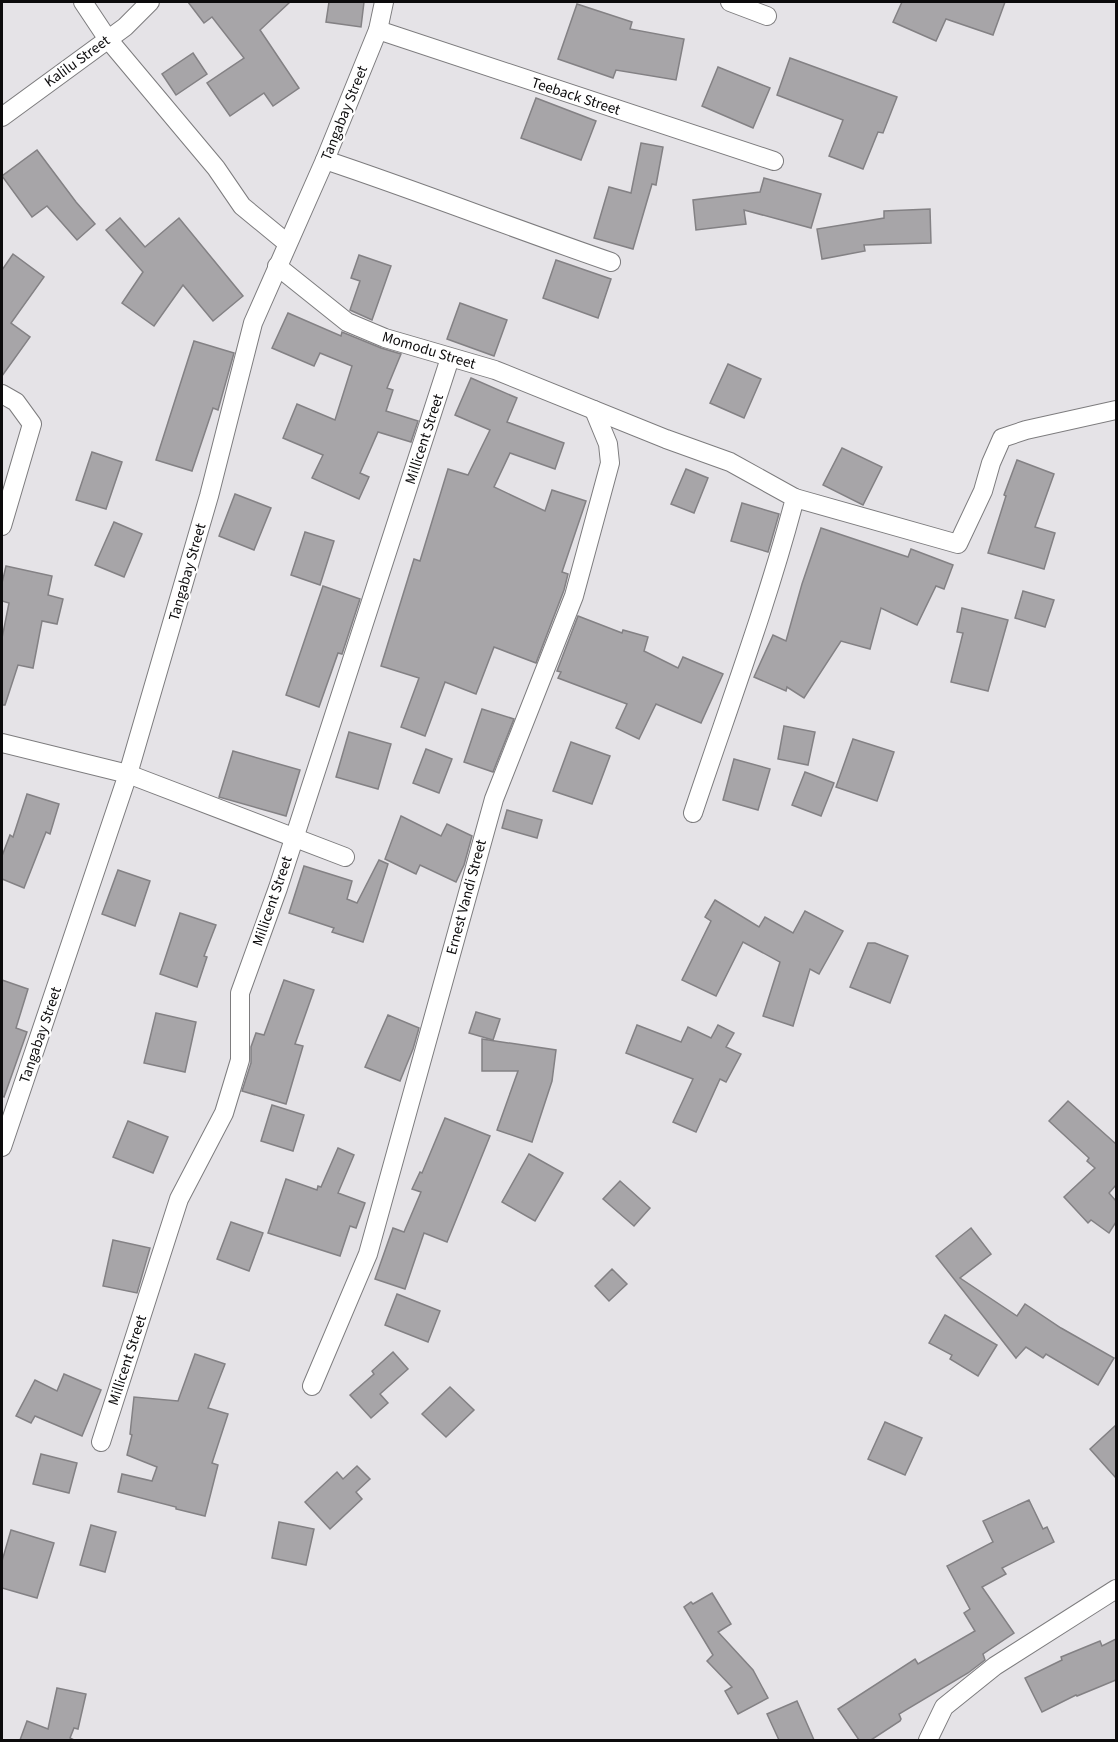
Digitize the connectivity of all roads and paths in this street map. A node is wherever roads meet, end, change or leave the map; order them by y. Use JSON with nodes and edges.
{"nodes":[{"id":1,"x":83,"y":2,"type":"edge"},
{"id":2,"x":150,"y":2,"type":"edge"},
{"id":3,"x":384,"y":2,"type":"edge"},
{"id":4,"x":730,"y":2,"type":"edge"},
{"id":5,"x":767,"y":16,"type":"dead end"},
{"id":6,"x":378,"y":30,"type":"junction"},
{"id":7,"x":107,"y":38,"type":"junction"},
{"id":8,"x":2,"y":117,"type":"edge"},
{"id":9,"x":325,"y":160,"type":"junction"},
{"id":10,"x":774,"y":161,"type":"dead end"},
{"id":11,"x":288,"y":243,"type":"junction"},
{"id":12,"x":611,"y":262,"type":"dead end"},
{"id":13,"x":277,"y":266,"type":"junction"},
{"id":14,"x":450,"y":358,"type":"junction"},
{"id":15,"x":2,"y":394,"type":"edge"},
{"id":16,"x":594,"y":410,"type":"junction"},
{"id":17,"x":1116,"y":410,"type":"edge"},
{"id":18,"x":795,"y":498,"type":"junction"},
{"id":19,"x":2,"y":526,"type":"edge"},
{"id":20,"x":2,"y":743,"type":"edge"},
{"id":21,"x":128,"y":774,"type":"junction"},
{"id":22,"x":693,"y":813,"type":"dead end"},
{"id":23,"x":293,"y":838,"type":"junction"},
{"id":24,"x":345,"y":857,"type":"dead end"},
{"id":25,"x":2,"y":1147,"type":"edge"},
{"id":26,"x":312,"y":1386,"type":"dead end"},
{"id":27,"x":101,"y":1442,"type":"dead end"},
{"id":28,"x":1116,"y":1589,"type":"edge"},
{"id":29,"x":928,"y":1740,"type":"edge"}],
"edges":[{"from":1,"to":7,"type":"street"},
{"from":2,"to":7,"type":"street","name":"Kalilu Street"},
{"from":3,"to":6,"type":"street","name":"Tangabay Street"},
{"from":4,"to":5,"type":"street"},
{"from":6,"to":9,"type":"street","name":"Tangabay Street"},
{"from":6,"to":10,"type":"street","name":"Teeback Street"},
{"from":7,"to":8,"type":"street","name":"Kalilu Street"},
{"from":7,"to":11,"type":"street"},
{"from":9,"to":11,"type":"street","name":"Tangabay Street"},
{"from":9,"to":12,"type":"street"},
{"from":11,"to":13,"type":"street","name":"Tangabay Street"},
{"from":13,"to":14,"type":"street","name":"Momodu Street"},
{"from":13,"to":21,"type":"street","name":"Tangabay Street"},
{"from":14,"to":16,"type":"street","name":"Momodu Street"},
{"from":14,"to":23,"type":"street","name":"Millicent Street"},
{"from":15,"to":19,"type":"street"},
{"from":16,"to":18,"type":"street","name":"Momodu Street"},
{"from":16,"to":26,"type":"street","name":"Ernest Vandi Street"},
{"from":17,"to":18,"type":"street","name":"Momodu Street"},
{"from":18,"to":22,"type":"street"},
{"from":20,"to":21,"type":"street"},
{"from":21,"to":23,"type":"street"},
{"from":21,"to":25,"type":"street","name":"Tangabay Street"},
{"from":23,"to":24,"type":"street"},
{"from":23,"to":27,"type":"street","name":"Millicent Street"},
{"from":28,"to":29,"type":"street"}]}
